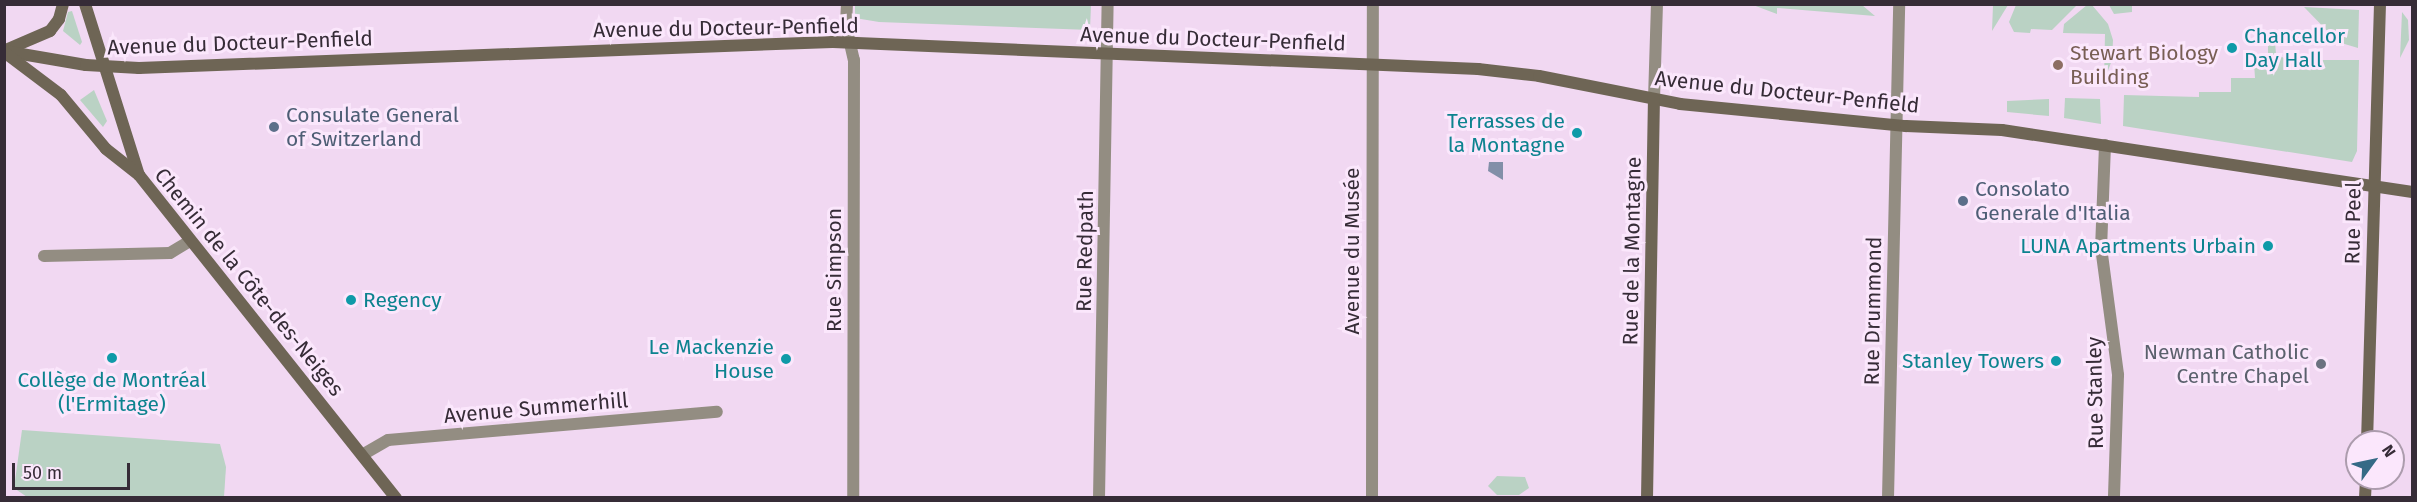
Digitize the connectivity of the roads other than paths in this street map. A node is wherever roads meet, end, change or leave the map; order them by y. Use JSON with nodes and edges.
{"nodes":[{"id":1,"x":63,"y":4,"type":"edge"},
{"id":2,"x":85,"y":4,"type":"edge"},
{"id":3,"x":847,"y":4,"type":"edge"},
{"id":4,"x":1108,"y":4,"type":"edge"},
{"id":5,"x":1373,"y":4,"type":"edge"},
{"id":6,"x":1657,"y":4,"type":"edge"},
{"id":7,"x":1899,"y":4,"type":"edge"},
{"id":8,"x":2380,"y":4,"type":"edge"},
{"id":9,"x":851,"y":44,"type":"junction"},
{"id":10,"x":4,"y":51,"type":"edge"},
{"id":11,"x":1108,"y":54,"type":"junction"},
{"id":12,"x":1373,"y":64,"type":"junction"},
{"id":13,"x":107,"y":67,"type":"junction"},
{"id":14,"x":1654,"y":99,"type":"junction"},
{"id":15,"x":1896,"y":125,"type":"junction"},
{"id":16,"x":2105,"y":145,"type":"junction"},
{"id":17,"x":139,"y":175,"type":"junction"},
{"id":18,"x":2374,"y":184,"type":"junction"},
{"id":19,"x":2412,"y":192,"type":"edge"},
{"id":20,"x":190,"y":241,"type":"junction"},
{"id":21,"x":44,"y":256,"type":"dead end"},
{"id":22,"x":717,"y":412,"type":"dead end"},
{"id":23,"x":2367,"y":430,"type":"edge"},
{"id":24,"x":362,"y":455,"type":"junction"},
{"id":25,"x":396,"y":498,"type":"edge"},
{"id":26,"x":853,"y":498,"type":"edge"},
{"id":27,"x":1099,"y":498,"type":"edge"},
{"id":28,"x":1372,"y":498,"type":"edge"},
{"id":29,"x":1647,"y":498,"type":"edge"},
{"id":30,"x":1888,"y":498,"type":"edge"},
{"id":31,"x":2114,"y":498,"type":"edge"}],
"edges":[{"from":1,"to":10,"type":"main road"},
{"from":2,"to":13,"type":"main road","name":"Chemin de la Côte-des-Neiges"},
{"from":3,"to":9,"type":"street","name":"Rue Simpson"},
{"from":4,"to":11,"type":"street","name":"Rue Redpath"},
{"from":5,"to":12,"type":"street","name":"Avenue du Musée"},
{"from":6,"to":14,"type":"street","name":"Rue de la Montagne"},
{"from":7,"to":15,"type":"street","name":"Rue Drummond"},
{"from":8,"to":18,"type":"main road","name":"Rue Peel"},
{"from":9,"to":11,"type":"main road","name":"Avenue du Docteur-Penfield"},
{"from":9,"to":13,"type":"main road","name":"Avenue du Docteur-Penfield"},
{"from":9,"to":26,"type":"street","name":"Rue Simpson"},
{"from":10,"to":13,"type":"main road","name":"Avenue du Docteur-Penfield"},
{"from":10,"to":17,"type":"main road"},
{"from":11,"to":12,"type":"main road","name":"Avenue du Docteur-Penfield"},
{"from":11,"to":27,"type":"street","name":"Rue Redpath"},
{"from":12,"to":14,"type":"main road","name":"Avenue du Docteur-Penfield"},
{"from":12,"to":28,"type":"street","name":"Avenue du Musée"},
{"from":13,"to":17,"type":"main road","name":"Chemin de la Côte-des-Neiges"},
{"from":14,"to":15,"type":"main road","name":"Avenue du Docteur-Penfield"},
{"from":14,"to":29,"type":"main road","name":"Rue de la Montagne"},
{"from":15,"to":16,"type":"main road","name":"Avenue du Docteur-Penfield"},
{"from":15,"to":30,"type":"street","name":"Rue Drummond"},
{"from":16,"to":18,"type":"main road","name":"Avenue du Docteur-Penfield"},
{"from":16,"to":31,"type":"street","name":"Rue Stanley"},
{"from":17,"to":20,"type":"main road","name":"Chemin de la Côte-des-Neiges"},
{"from":18,"to":19,"type":"main road","name":"Avenue du Docteur-Penfield"},
{"from":18,"to":23,"type":"main road","name":"Rue Peel"},
{"from":20,"to":21,"type":"street"},
{"from":20,"to":24,"type":"main road","name":"Chemin de la Côte-des-Neiges"},
{"from":22,"to":24,"type":"street","name":"Avenue Summerhill"},
{"from":24,"to":25,"type":"main road","name":"Chemin de la Côte-des-Neiges"}]}
